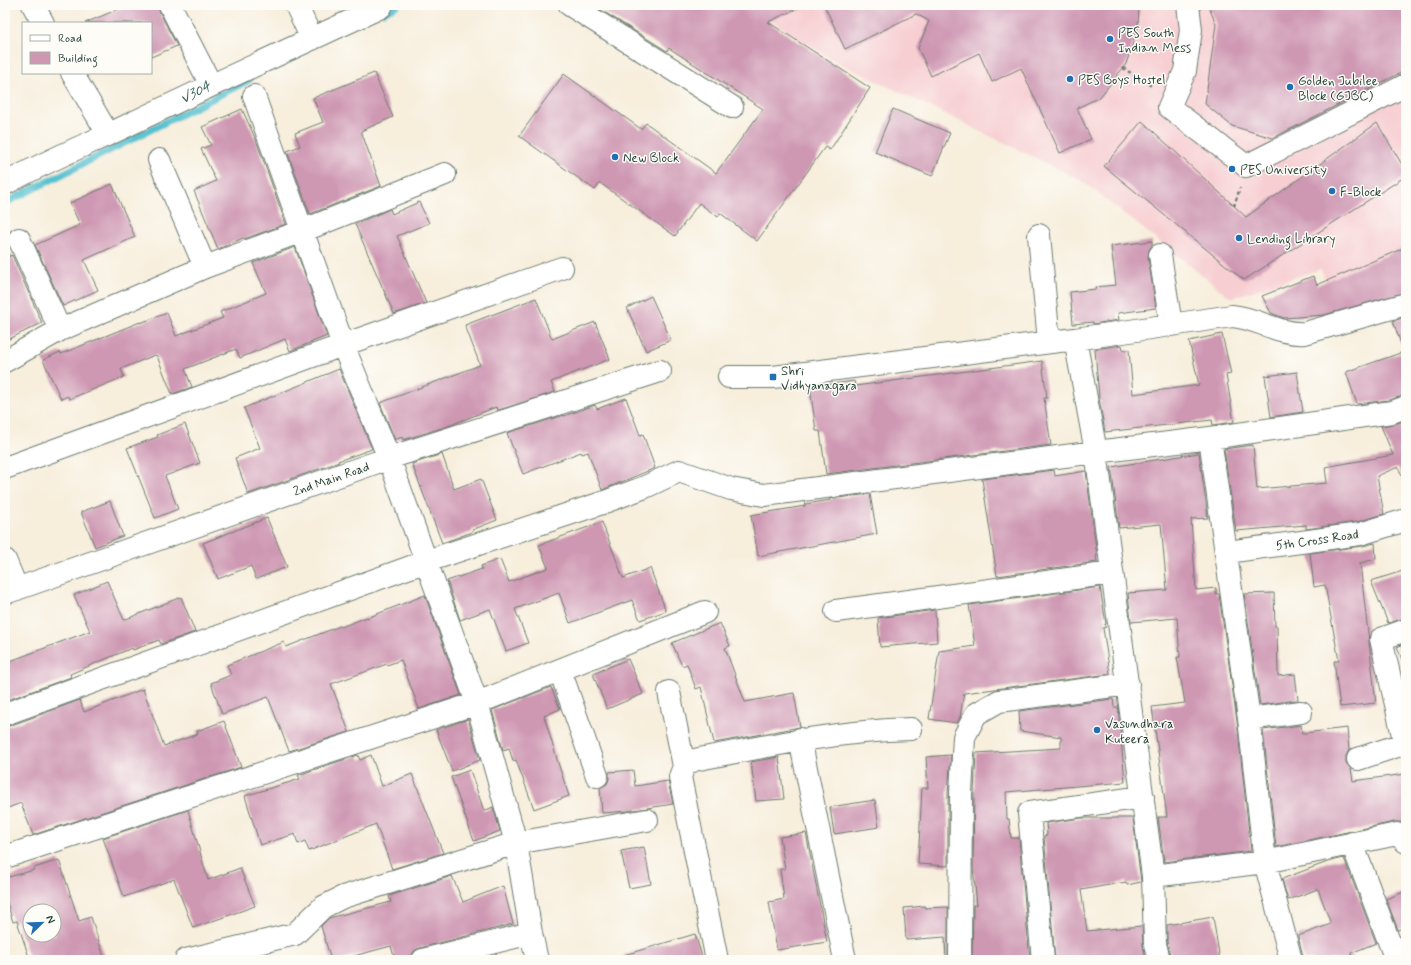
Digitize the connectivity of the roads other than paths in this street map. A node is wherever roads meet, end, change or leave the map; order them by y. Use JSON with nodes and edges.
{"nodes":[{"id":1,"x":33,"y":5,"type":"edge"},
{"id":2,"x":170,"y":5,"type":"edge"},
{"id":3,"x":296,"y":5,"type":"edge"},
{"id":4,"x":570,"y":5,"type":"edge"},
{"id":5,"x":1188,"y":5,"type":"edge"},
{"id":6,"x":381,"y":7,"type":"dead end"},
{"id":7,"x":42,"y":22,"type":"edge"},
{"id":8,"x":312,"y":39,"type":"junction"},
{"id":9,"x":73,"y":74,"type":"edge"},
{"id":10,"x":211,"y":85,"type":"junction"},
{"id":11,"x":1406,"y":85,"type":"edge"},
{"id":12,"x":254,"y":96,"type":"dead end"},
{"id":13,"x":732,"y":107,"type":"dead end"},
{"id":14,"x":108,"y":134,"type":"junction"},
{"id":15,"x":159,"y":160,"type":"dead end"},
{"id":16,"x":445,"y":174,"type":"dead end"},
{"id":17,"x":5,"y":184,"type":"edge"},
{"id":18,"x":302,"y":231,"type":"junction"},
{"id":19,"x":1039,"y":236,"type":"dead end"},
{"id":20,"x":19,"y":239,"type":"dead end"},
{"id":21,"x":1160,"y":255,"type":"dead end"},
{"id":22,"x":205,"y":267,"type":"junction"},
{"id":23,"x":562,"y":268,"type":"dead end"},
{"id":24,"x":1406,"y":304,"type":"edge"},
{"id":25,"x":1171,"y":325,"type":"junction"},
{"id":26,"x":60,"y":330,"type":"junction"},
{"id":27,"x":1075,"y":339,"type":"junction"},
{"id":28,"x":1049,"y":342,"type":"junction"},
{"id":29,"x":343,"y":346,"type":"junction"},
{"id":30,"x":5,"y":361,"type":"edge"},
{"id":31,"x":660,"y":371,"type":"dead end"},
{"id":32,"x":729,"y":377,"type":"dead end"},
{"id":33,"x":1406,"y":407,"type":"edge"},
{"id":34,"x":1210,"y":438,"type":"junction"},
{"id":35,"x":1096,"y":452,"type":"junction"},
{"id":36,"x":390,"y":458,"type":"junction"},
{"id":37,"x":5,"y":468,"type":"edge"},
{"id":38,"x":1406,"y":520,"type":"edge"},
{"id":39,"x":1227,"y":552,"type":"junction"},
{"id":40,"x":5,"y":560,"type":"edge"},
{"id":41,"x":427,"y":561,"type":"junction"},
{"id":42,"x":1112,"y":573,"type":"junction"},
{"id":43,"x":11,"y":591,"type":"edge"},
{"id":44,"x":705,"y":612,"type":"dead end"},
{"id":45,"x":836,"y":612,"type":"dead end"},
{"id":46,"x":1406,"y":630,"type":"edge"},
{"id":47,"x":560,"y":670,"type":"junction"},
{"id":48,"x":1128,"y":684,"type":"junction"},
{"id":49,"x":669,"y":692,"type":"dead end"},
{"id":50,"x":477,"y":703,"type":"junction"},
{"id":51,"x":1301,"y":712,"type":"dead end"},
{"id":52,"x":5,"y":714,"type":"edge"},
{"id":53,"x":1249,"y":719,"type":"junction"},
{"id":54,"x":911,"y":729,"type":"dead end"},
{"id":55,"x":800,"y":739,"type":"junction"},
{"id":56,"x":1405,"y":744,"type":"edge"},
{"id":57,"x":1358,"y":759,"type":"dead end"},
{"id":58,"x":684,"y":766,"type":"junction"},
{"id":59,"x":597,"y":776,"type":"dead end"},
{"id":60,"x":1143,"y":797,"type":"junction"},
{"id":61,"x":647,"y":820,"type":"dead end"},
{"id":62,"x":1406,"y":842,"type":"edge"},
{"id":63,"x":516,"y":843,"type":"junction"},
{"id":64,"x":1352,"y":843,"type":"junction"},
{"id":65,"x":5,"y":857,"type":"edge"},
{"id":66,"x":1265,"y":862,"type":"junction"},
{"id":67,"x":1153,"y":876,"type":"junction"},
{"id":68,"x":531,"y":933,"type":"junction"},
{"id":69,"x":186,"y":960,"type":"edge"},
{"id":70,"x":423,"y":960,"type":"edge"},
{"id":71,"x":537,"y":960,"type":"edge"},
{"id":72,"x":717,"y":960,"type":"edge"},
{"id":73,"x":845,"y":960,"type":"edge"},
{"id":74,"x":960,"y":960,"type":"edge"},
{"id":75,"x":1043,"y":960,"type":"edge"},
{"id":76,"x":1159,"y":960,"type":"edge"},
{"id":77,"x":1291,"y":960,"type":"edge"},
{"id":78,"x":1396,"y":960,"type":"edge"}],
"edges":[{"from":1,"to":7,"type":"street"},
{"from":2,"to":10,"type":"street"},
{"from":3,"to":8,"type":"street"},
{"from":4,"to":13,"type":"street"},
{"from":5,"to":11,"type":"street"},
{"from":6,"to":8,"type":"street"},
{"from":8,"to":10,"type":"street"},
{"from":9,"to":14,"type":"street"},
{"from":10,"to":14,"type":"street"},
{"from":12,"to":18,"type":"street"},
{"from":14,"to":17,"type":"street"},
{"from":15,"to":22,"type":"street"},
{"from":16,"to":18,"type":"street"},
{"from":18,"to":22,"type":"street"},
{"from":18,"to":29,"type":"street"},
{"from":19,"to":28,"type":"street"},
{"from":20,"to":26,"type":"street"},
{"from":21,"to":25,"type":"street"},
{"from":22,"to":26,"type":"street"},
{"from":23,"to":29,"type":"street"},
{"from":24,"to":25,"type":"street"},
{"from":25,"to":27,"type":"street"},
{"from":26,"to":30,"type":"street"},
{"from":27,"to":28,"type":"street"},
{"from":27,"to":35,"type":"street"},
{"from":28,"to":32,"type":"street"},
{"from":29,"to":36,"type":"street"},
{"from":29,"to":37,"type":"street"},
{"from":31,"to":36,"type":"street","name":"2nd Main Road"},
{"from":33,"to":34,"type":"street"},
{"from":34,"to":35,"type":"street"},
{"from":34,"to":39,"type":"street"},
{"from":35,"to":41,"type":"street"},
{"from":35,"to":42,"type":"street"},
{"from":36,"to":41,"type":"street"},
{"from":36,"to":43,"type":"street","name":"2nd Main Road"},
{"from":38,"to":39,"type":"street","name":"5th Cross Road"},
{"from":39,"to":53,"type":"street"},
{"from":40,"to":43,"type":"street"},
{"from":41,"to":50,"type":"street"},
{"from":41,"to":52,"type":"street"},
{"from":42,"to":45,"type":"street"},
{"from":42,"to":48,"type":"street"},
{"from":44,"to":47,"type":"street"},
{"from":46,"to":56,"type":"street"},
{"from":47,"to":50,"type":"street"},
{"from":47,"to":59,"type":"street"},
{"from":48,"to":60,"type":"street"},
{"from":48,"to":74,"type":"street"},
{"from":49,"to":58,"type":"street"},
{"from":50,"to":63,"type":"street"},
{"from":50,"to":65,"type":"street"},
{"from":51,"to":53,"type":"street"},
{"from":53,"to":66,"type":"street"},
{"from":54,"to":55,"type":"street"},
{"from":55,"to":58,"type":"street"},
{"from":55,"to":73,"type":"street"},
{"from":56,"to":57,"type":"street"},
{"from":58,"to":72,"type":"street"},
{"from":60,"to":67,"type":"street"},
{"from":60,"to":75,"type":"street"},
{"from":61,"to":63,"type":"street"},
{"from":62,"to":64,"type":"street"},
{"from":63,"to":68,"type":"street"},
{"from":63,"to":69,"type":"street"},
{"from":64,"to":66,"type":"street"},
{"from":64,"to":78,"type":"street"},
{"from":66,"to":67,"type":"street"},
{"from":66,"to":77,"type":"street"},
{"from":67,"to":76,"type":"street"},
{"from":68,"to":70,"type":"street"},
{"from":68,"to":71,"type":"street"}]}
